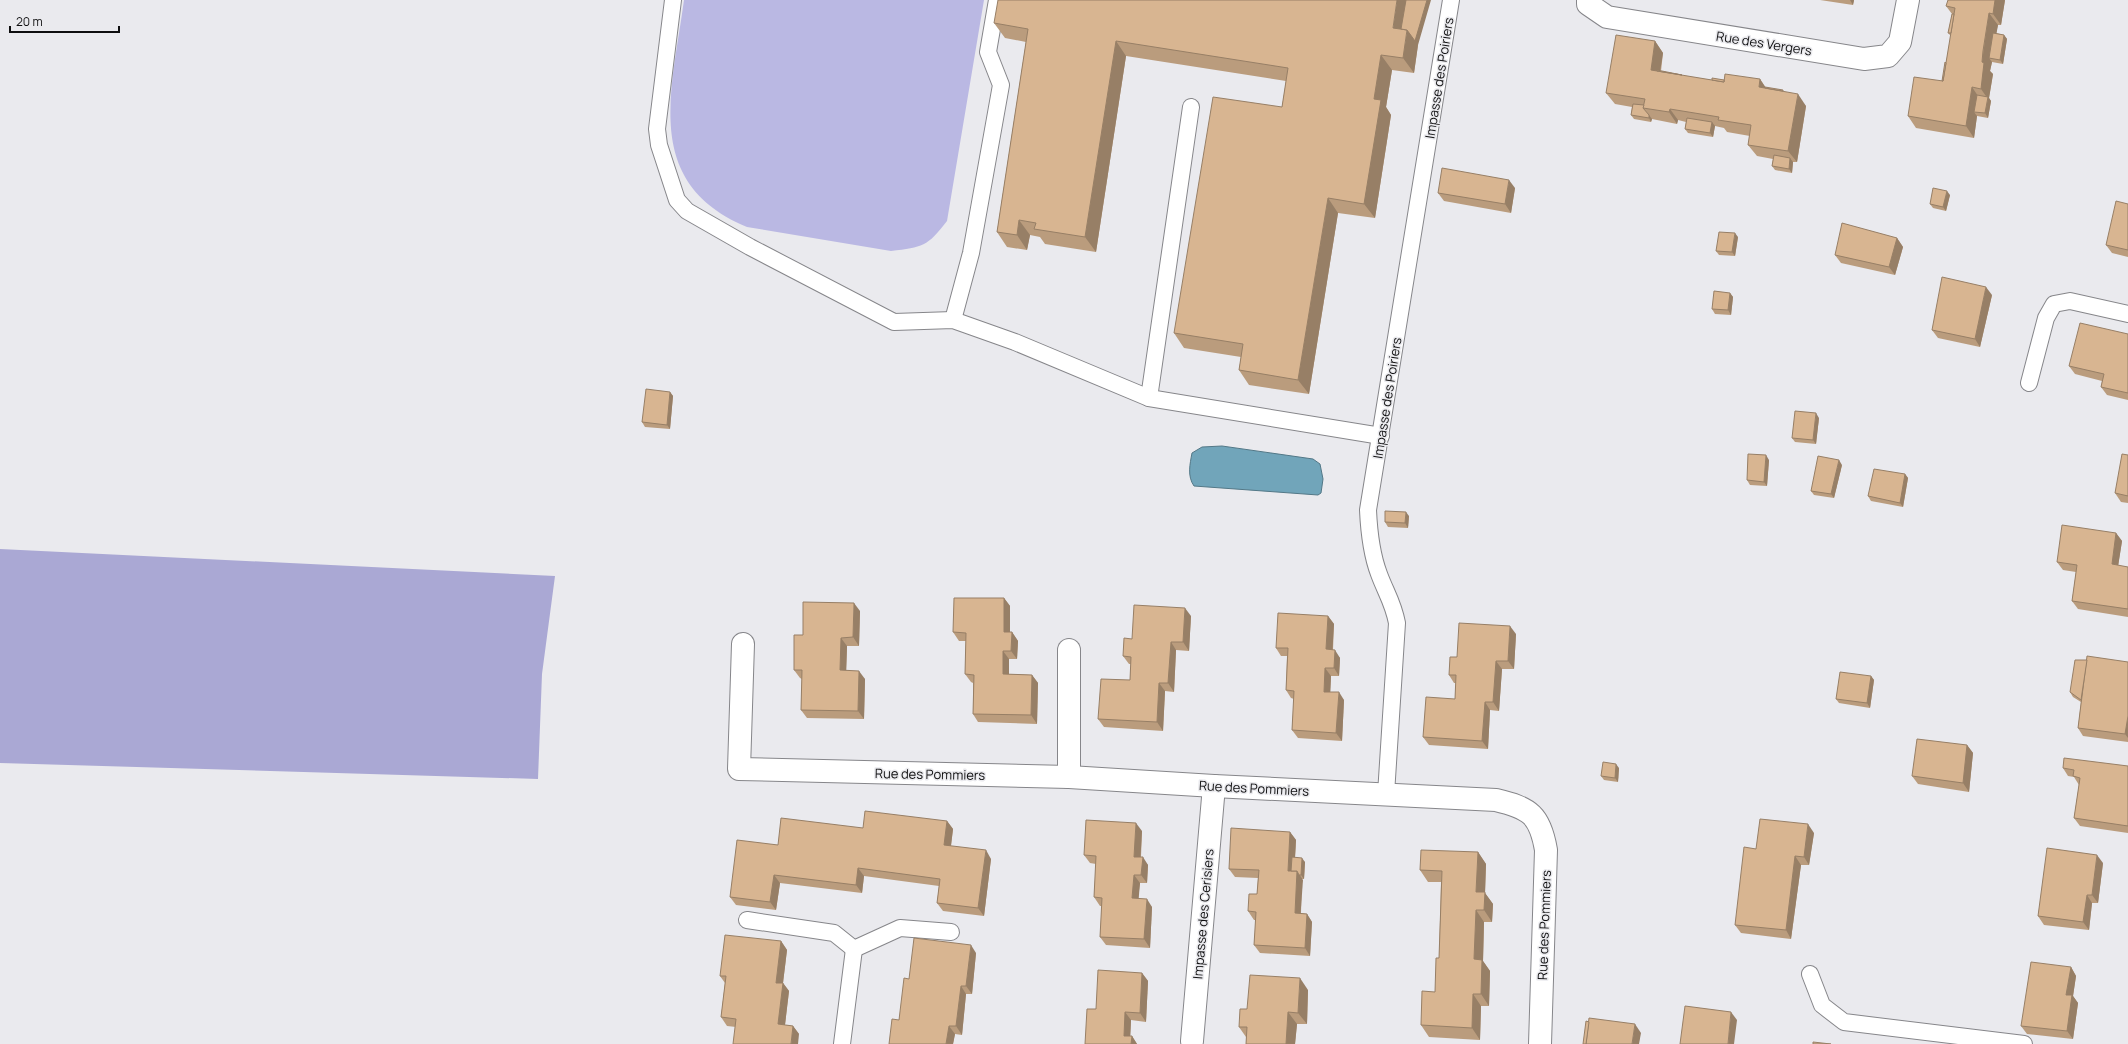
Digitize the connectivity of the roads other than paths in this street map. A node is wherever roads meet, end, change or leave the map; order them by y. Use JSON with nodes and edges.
{"nodes":[{"id":1,"x":673,"y":0,"type":"edge"},
{"id":2,"x":996,"y":0,"type":"edge"},
{"id":3,"x":1451,"y":0,"type":"edge"},
{"id":4,"x":1588,"y":0,"type":"edge"},
{"id":5,"x":1908,"y":0,"type":"edge"},
{"id":6,"x":1191,"y":107,"type":"dead end"},
{"id":7,"x":2128,"y":314,"type":"edge"},
{"id":8,"x":954,"y":320,"type":"junction"},
{"id":9,"x":2029,"y":383,"type":"dead end"},
{"id":10,"x":1149,"y":398,"type":"junction"},
{"id":11,"x":1381,"y":436,"type":"junction"},
{"id":12,"x":743,"y":644,"type":"dead end"},
{"id":13,"x":1069,"y":650,"type":"dead end"},
{"id":14,"x":1069,"y":777,"type":"junction"},
{"id":15,"x":1214,"y":786,"type":"junction"},
{"id":16,"x":1386,"y":794,"type":"junction"},
{"id":17,"x":748,"y":920,"type":"dead end"},
{"id":18,"x":951,"y":932,"type":"dead end"},
{"id":19,"x":854,"y":949,"type":"junction"},
{"id":20,"x":1810,"y":974,"type":"dead end"},
{"id":21,"x":1192,"y":1042,"type":"dead end"},
{"id":22,"x":842,"y":1044,"type":"edge"},
{"id":23,"x":1540,"y":1044,"type":"edge"},
{"id":24,"x":2024,"y":1044,"type":"edge"}],
"edges":[{"from":1,"to":8,"type":"lane"},
{"from":2,"to":8,"type":"lane"},
{"from":3,"to":11,"type":"lane","name":"Impasse des Poiriers"},
{"from":4,"to":5,"type":"street","name":"Rue des Vergers"},
{"from":6,"to":10,"type":"lane"},
{"from":7,"to":9,"type":"lane"},
{"from":8,"to":10,"type":"lane"},
{"from":10,"to":11,"type":"lane"},
{"from":11,"to":16,"type":"lane","name":"Impasse des Poiriers"},
{"from":12,"to":14,"type":"street","name":"Rue des Pommiers"},
{"from":13,"to":14,"type":"street"},
{"from":14,"to":15,"type":"street","name":"Rue des Pommiers"},
{"from":15,"to":16,"type":"street","name":"Rue des Pommiers"},
{"from":15,"to":21,"type":"street","name":"Impasse des Cerisiers"},
{"from":16,"to":23,"type":"street","name":"Rue des Pommiers"},
{"from":17,"to":19,"type":"lane"},
{"from":18,"to":19,"type":"lane"},
{"from":19,"to":22,"type":"lane"},
{"from":20,"to":24,"type":"lane"}]}
